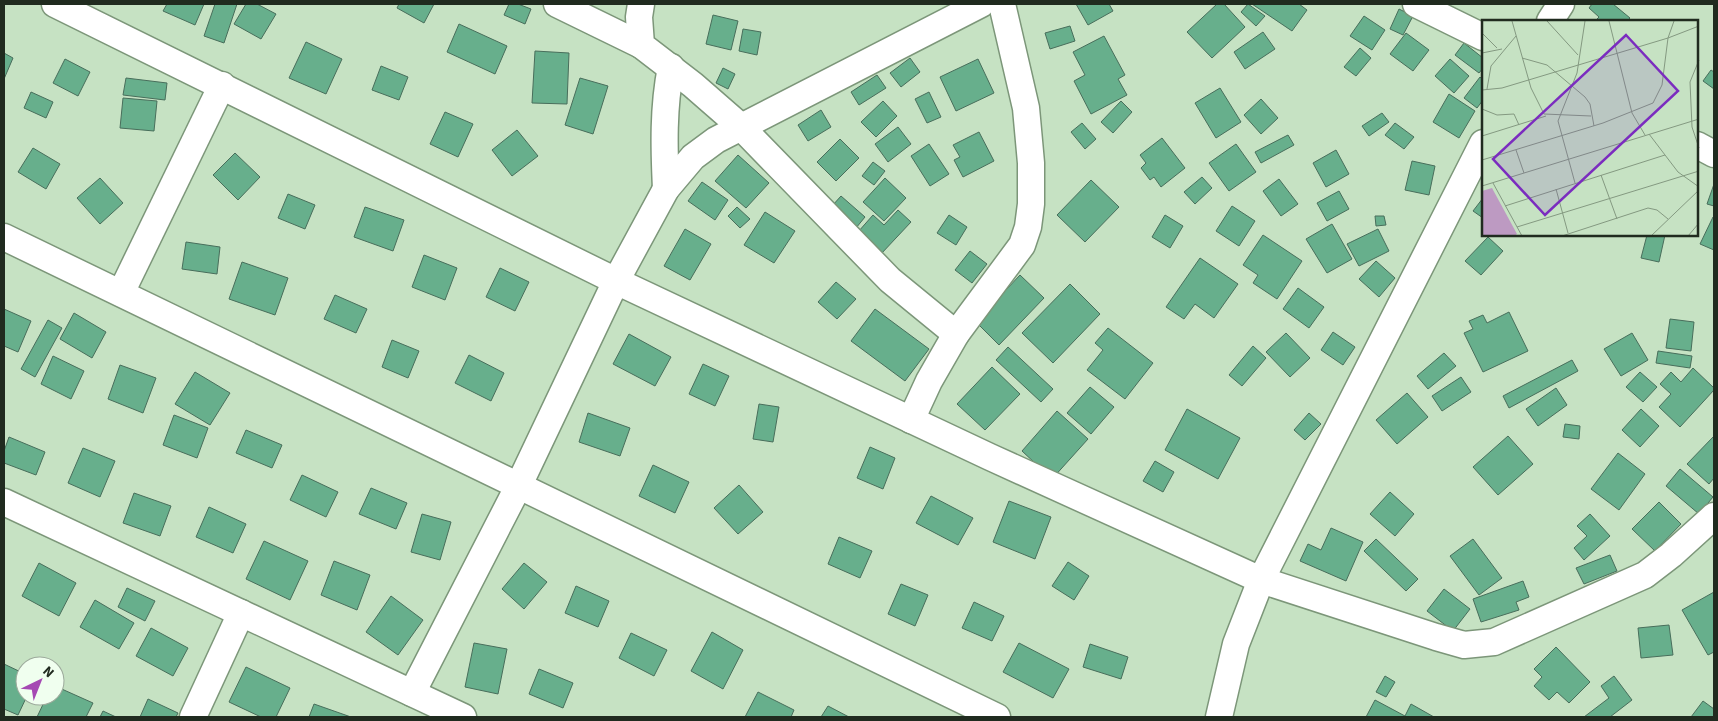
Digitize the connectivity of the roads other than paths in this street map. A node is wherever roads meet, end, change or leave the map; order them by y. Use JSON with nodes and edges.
{"nodes":[{"id":1,"x":55,"y":4,"type":"edge"},
{"id":2,"x":557,"y":4,"type":"edge"},
{"id":3,"x":641,"y":4,"type":"edge"},
{"id":4,"x":981,"y":4,"type":"edge"},
{"id":5,"x":1002,"y":4,"type":"edge"},
{"id":6,"x":1416,"y":4,"type":"edge"},
{"id":7,"x":1561,"y":4,"type":"edge"},
{"id":8,"x":1551,"y":20,"type":"edge"},
{"id":9,"x":1482,"y":37,"type":"edge"},
{"id":10,"x":641,"y":45,"type":"junction"},
{"id":11,"x":671,"y":67,"type":"junction"},
{"id":12,"x":222,"y":86,"type":"junction"},
{"id":13,"x":740,"y":126,"type":"junction"},
{"id":14,"x":1482,"y":145,"type":"edge"},
{"id":15,"x":1698,"y":146,"type":"edge"},
{"id":16,"x":1714,"y":154,"type":"edge"},
{"id":17,"x":666,"y":189,"type":"junction"},
{"id":18,"x":4,"y":237,"type":"edge"},
{"id":19,"x":616,"y":281,"type":"junction"},
{"id":20,"x":121,"y":293,"type":"junction"},
{"id":21,"x":956,"y":334,"type":"junction"},
{"id":22,"x":911,"y":420,"type":"junction"},
{"id":23,"x":519,"y":485,"type":"junction"},
{"id":24,"x":4,"y":502,"type":"edge"},
{"id":25,"x":1714,"y":516,"type":"edge"},
{"id":26,"x":1261,"y":580,"type":"junction"},
{"id":27,"x":241,"y":613,"type":"junction"},
{"id":28,"x":412,"y":693,"type":"junction"},
{"id":29,"x":193,"y":717,"type":"edge"},
{"id":30,"x":463,"y":717,"type":"edge"},
{"id":31,"x":997,"y":717,"type":"edge"},
{"id":32,"x":1219,"y":717,"type":"edge"}],
"edges":[{"from":1,"to":12,"type":"street"},
{"from":2,"to":10,"type":"street"},
{"from":3,"to":10,"type":"street"},
{"from":4,"to":13,"type":"street"},
{"from":5,"to":21,"type":"street"},
{"from":6,"to":9,"type":"street"},
{"from":7,"to":8,"type":"street"},
{"from":10,"to":11,"type":"street"},
{"from":11,"to":13,"type":"street"},
{"from":11,"to":17,"type":"street"},
{"from":12,"to":19,"type":"street"},
{"from":12,"to":20,"type":"street"},
{"from":13,"to":17,"type":"street"},
{"from":13,"to":21,"type":"street"},
{"from":14,"to":26,"type":"street"},
{"from":15,"to":16,"type":"street"},
{"from":17,"to":19,"type":"street"},
{"from":18,"to":20,"type":"street"},
{"from":19,"to":22,"type":"street"},
{"from":19,"to":23,"type":"street"},
{"from":20,"to":23,"type":"street"},
{"from":21,"to":22,"type":"street"},
{"from":22,"to":26,"type":"street"},
{"from":23,"to":28,"type":"street"},
{"from":23,"to":31,"type":"street"},
{"from":24,"to":27,"type":"street"},
{"from":25,"to":26,"type":"street"},
{"from":26,"to":32,"type":"street"},
{"from":27,"to":28,"type":"street"},
{"from":27,"to":29,"type":"street"},
{"from":28,"to":30,"type":"street"}]}
